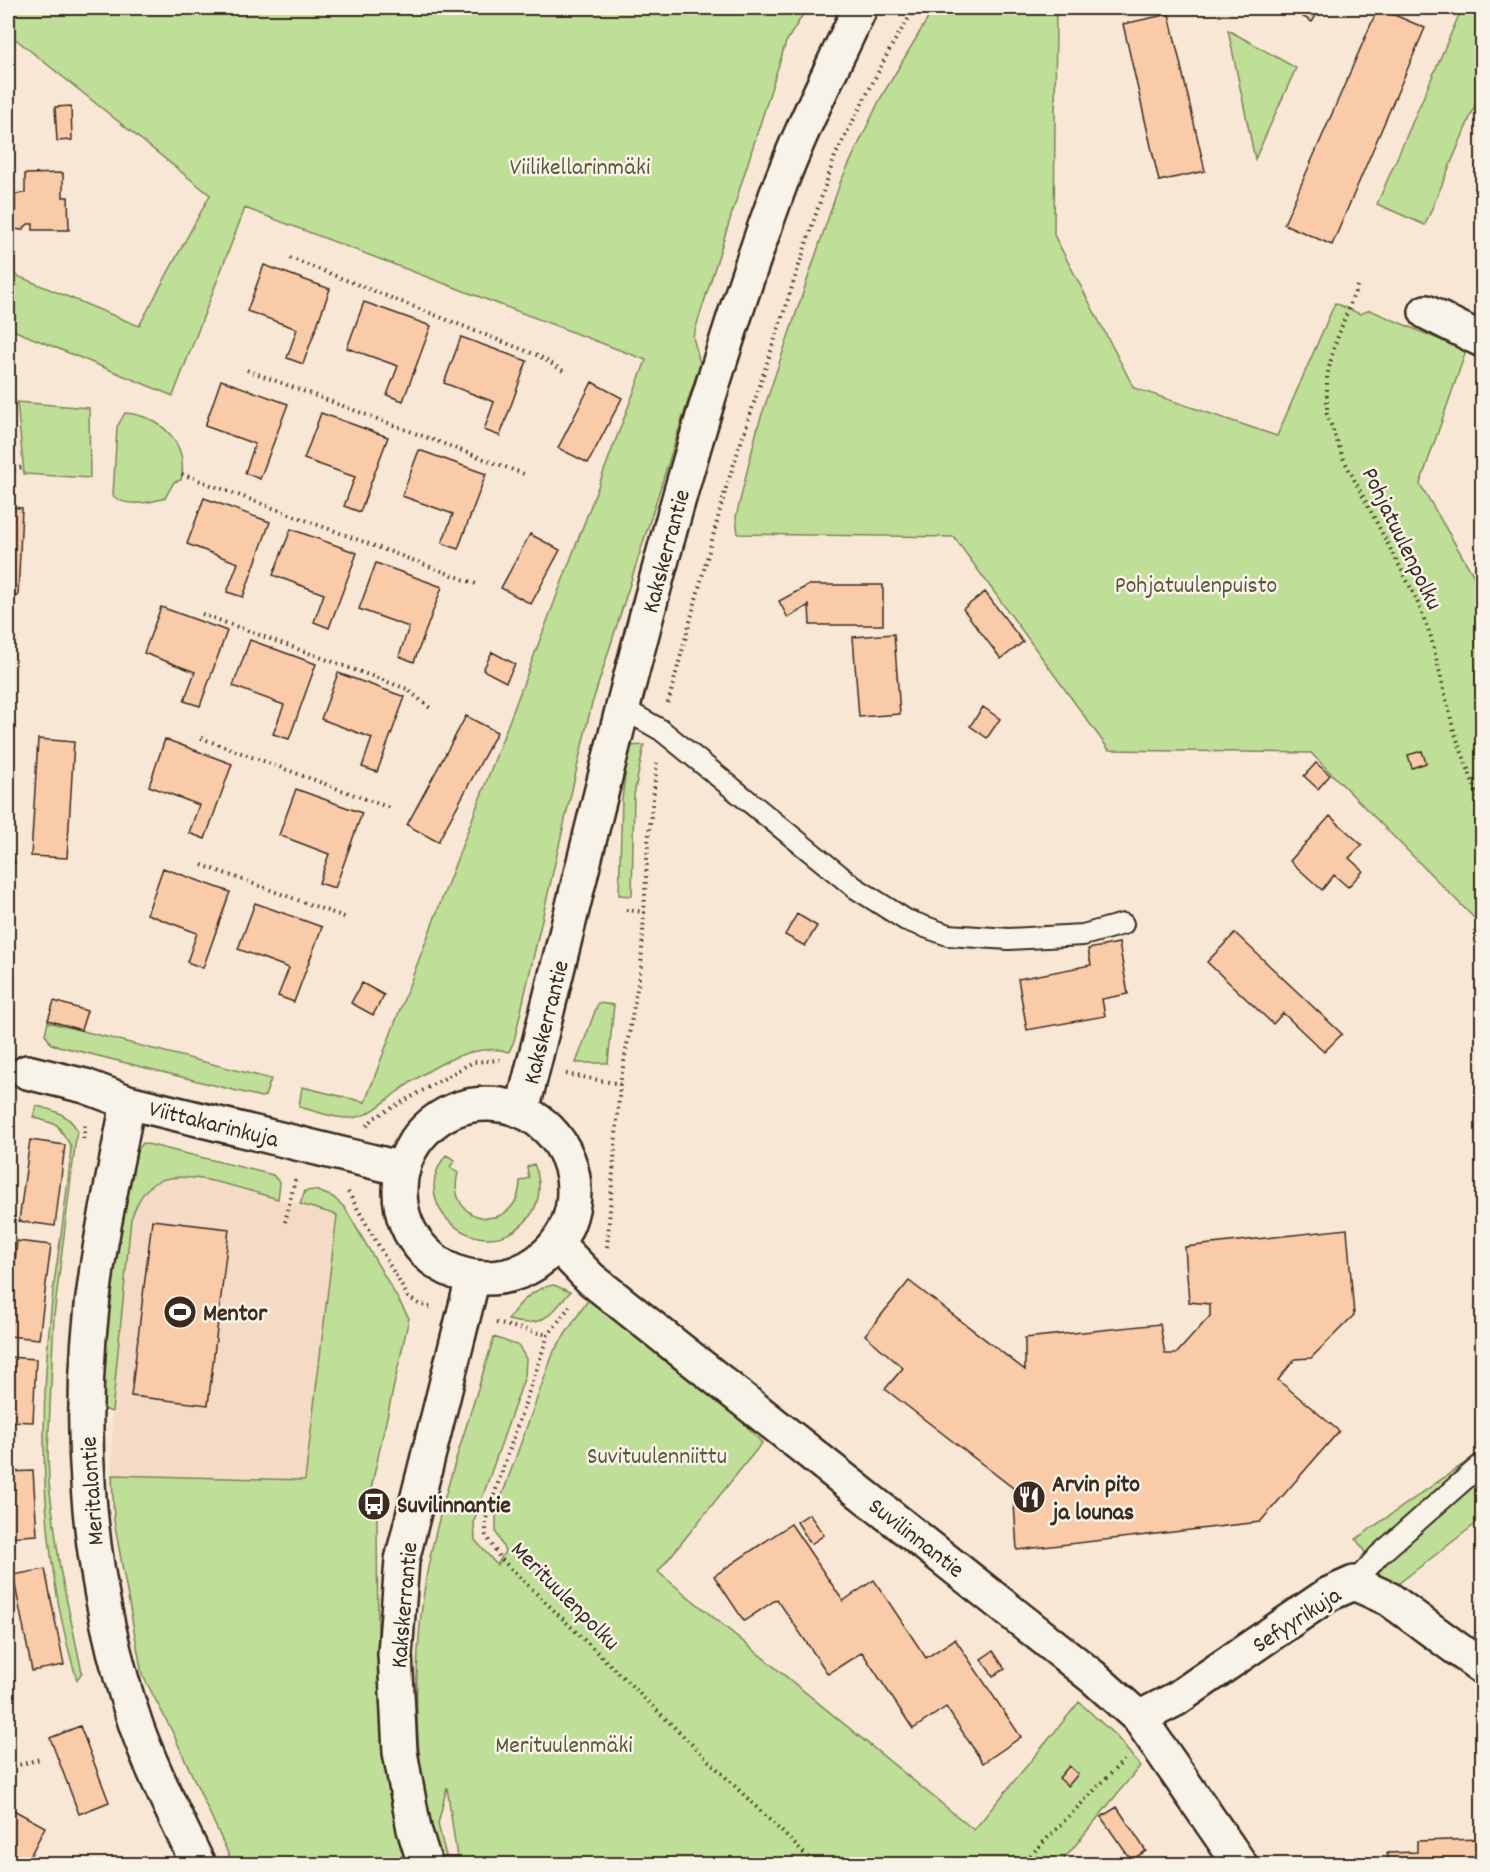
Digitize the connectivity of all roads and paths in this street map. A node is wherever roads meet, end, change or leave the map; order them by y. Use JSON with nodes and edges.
{"nodes":[{"id":1,"x":860,"y":8,"type":"edge"},
{"id":2,"x":915,"y":8,"type":"edge"},
{"id":3,"x":290,"y":258,"type":"dead end"},
{"id":4,"x":1357,"y":285,"type":"dead end"},
{"id":5,"x":1426,"y":312,"type":"dead end"},
{"id":6,"x":1482,"y":340,"type":"edge"},
{"id":7,"x":247,"y":370,"type":"dead end"},
{"id":8,"x":565,"y":372,"type":"dead end"},
{"id":9,"x":23,"y":467,"type":"dead end"},
{"id":10,"x":8,"y":471,"type":"edge"},
{"id":11,"x":182,"y":474,"type":"dead end"},
{"id":12,"x":524,"y":474,"type":"dead end"},
{"id":13,"x":479,"y":585,"type":"dead end"},
{"id":14,"x":202,"y":614,"type":"dead end"},
{"id":15,"x":430,"y":708,"type":"dead end"},
{"id":16,"x":622,"y":708,"type":"junction"},
{"id":17,"x":661,"y":730,"type":"junction"},
{"id":18,"x":201,"y":738,"type":"dead end"},
{"id":19,"x":1482,"y":807,"type":"edge"},
{"id":20,"x":390,"y":808,"type":"dead end"},
{"id":21,"x":18,"y":861,"type":"dead end"},
{"id":22,"x":8,"y":862,"type":"edge"},
{"id":23,"x":202,"y":865,"type":"dead end"},
{"id":24,"x":626,"y":910,"type":"dead end"},
{"id":25,"x":645,"y":912,"type":"junction"},
{"id":26,"x":348,"y":918,"type":"dead end"},
{"id":27,"x":1123,"y":924,"type":"dead end"},
{"id":28,"x":503,"y":1060,"type":"dead end"},
{"id":29,"x":27,"y":1071,"type":"dead end"},
{"id":30,"x":569,"y":1074,"type":"dead end"},
{"id":31,"x":620,"y":1084,"type":"junction"},
{"id":32,"x":128,"y":1102,"type":"junction"},
{"id":33,"x":522,"y":1111,"type":"junction"},
{"id":34,"x":362,"y":1130,"type":"dead end"},
{"id":35,"x":403,"y":1169,"type":"junction"},
{"id":36,"x":297,"y":1175,"type":"dead end"},
{"id":37,"x":347,"y":1188,"type":"dead end"},
{"id":38,"x":285,"y":1222,"type":"dead end"},
{"id":39,"x":557,"y":1244,"type":"junction"},
{"id":40,"x":605,"y":1256,"type":"dead end"},
{"id":41,"x":473,"y":1278,"type":"junction"},
{"id":42,"x":575,"y":1300,"type":"dead end"},
{"id":43,"x":431,"y":1307,"type":"dead end"},
{"id":44,"x":499,"y":1324,"type":"dead end"},
{"id":45,"x":548,"y":1335,"type":"junction"},
{"id":46,"x":1482,"y":1464,"type":"edge"},
{"id":47,"x":1354,"y":1583,"type":"junction"},
{"id":48,"x":1482,"y":1667,"type":"edge"},
{"id":49,"x":1144,"y":1726,"type":"junction"},
{"id":50,"x":40,"y":1759,"type":"dead end"},
{"id":51,"x":8,"y":1768,"type":"edge"},
{"id":52,"x":198,"y":1864,"type":"edge"},
{"id":53,"x":425,"y":1864,"type":"edge"},
{"id":54,"x":815,"y":1864,"type":"edge"},
{"id":55,"x":1022,"y":1864,"type":"edge"},
{"id":56,"x":1240,"y":1864,"type":"edge"}],
"edges":[{"from":1,"to":16,"type":"street","name":"Kakskerrantie"},
{"from":2,"to":17,"type":"path"},
{"from":3,"to":8,"type":"path"},
{"from":4,"to":19,"type":"path","name":"Pohjatuulenpolku"},
{"from":5,"to":6,"type":"street"},
{"from":7,"to":12,"type":"path"},
{"from":9,"to":10,"type":"path"},
{"from":11,"to":13,"type":"path"},
{"from":14,"to":15,"type":"path"},
{"from":16,"to":17,"type":"lane"},
{"from":16,"to":33,"type":"street","name":"Kakskerrantie"},
{"from":17,"to":25,"type":"path"},
{"from":17,"to":27,"type":"lane"},
{"from":18,"to":20,"type":"path"},
{"from":21,"to":22,"type":"path"},
{"from":23,"to":26,"type":"path"},
{"from":24,"to":25,"type":"path"},
{"from":25,"to":31,"type":"path"},
{"from":28,"to":34,"type":"path"},
{"from":29,"to":32,"type":"street","name":"Viittakarinkuja"},
{"from":30,"to":31,"type":"path"},
{"from":31,"to":40,"type":"path"},
{"from":32,"to":35,"type":"street","name":"Viittakarinkuja"},
{"from":32,"to":52,"type":"street","name":"Meritalontie"},
{"from":33,"to":35,"type":"street"},
{"from":33,"to":39,"type":"street"},
{"from":35,"to":41,"type":"street"},
{"from":36,"to":38,"type":"path"},
{"from":37,"to":43,"type":"path"},
{"from":39,"to":41,"type":"street"},
{"from":39,"to":49,"type":"street","name":"Suvilinnantie"},
{"from":41,"to":53,"type":"street","name":"Kakskerrantie"},
{"from":42,"to":45,"type":"path","name":"Merituulenpolku"},
{"from":44,"to":45,"type":"path"},
{"from":45,"to":54,"type":"path","name":"Merituulenpolku"},
{"from":46,"to":47,"type":"lane"},
{"from":47,"to":48,"type":"street","name":"Sefyyrikuja"},
{"from":47,"to":49,"type":"street","name":"Sefyyrikuja"},
{"from":49,"to":55,"type":"path"},
{"from":49,"to":56,"type":"street","name":"Suvilinnantie"},
{"from":50,"to":51,"type":"path"}]}
